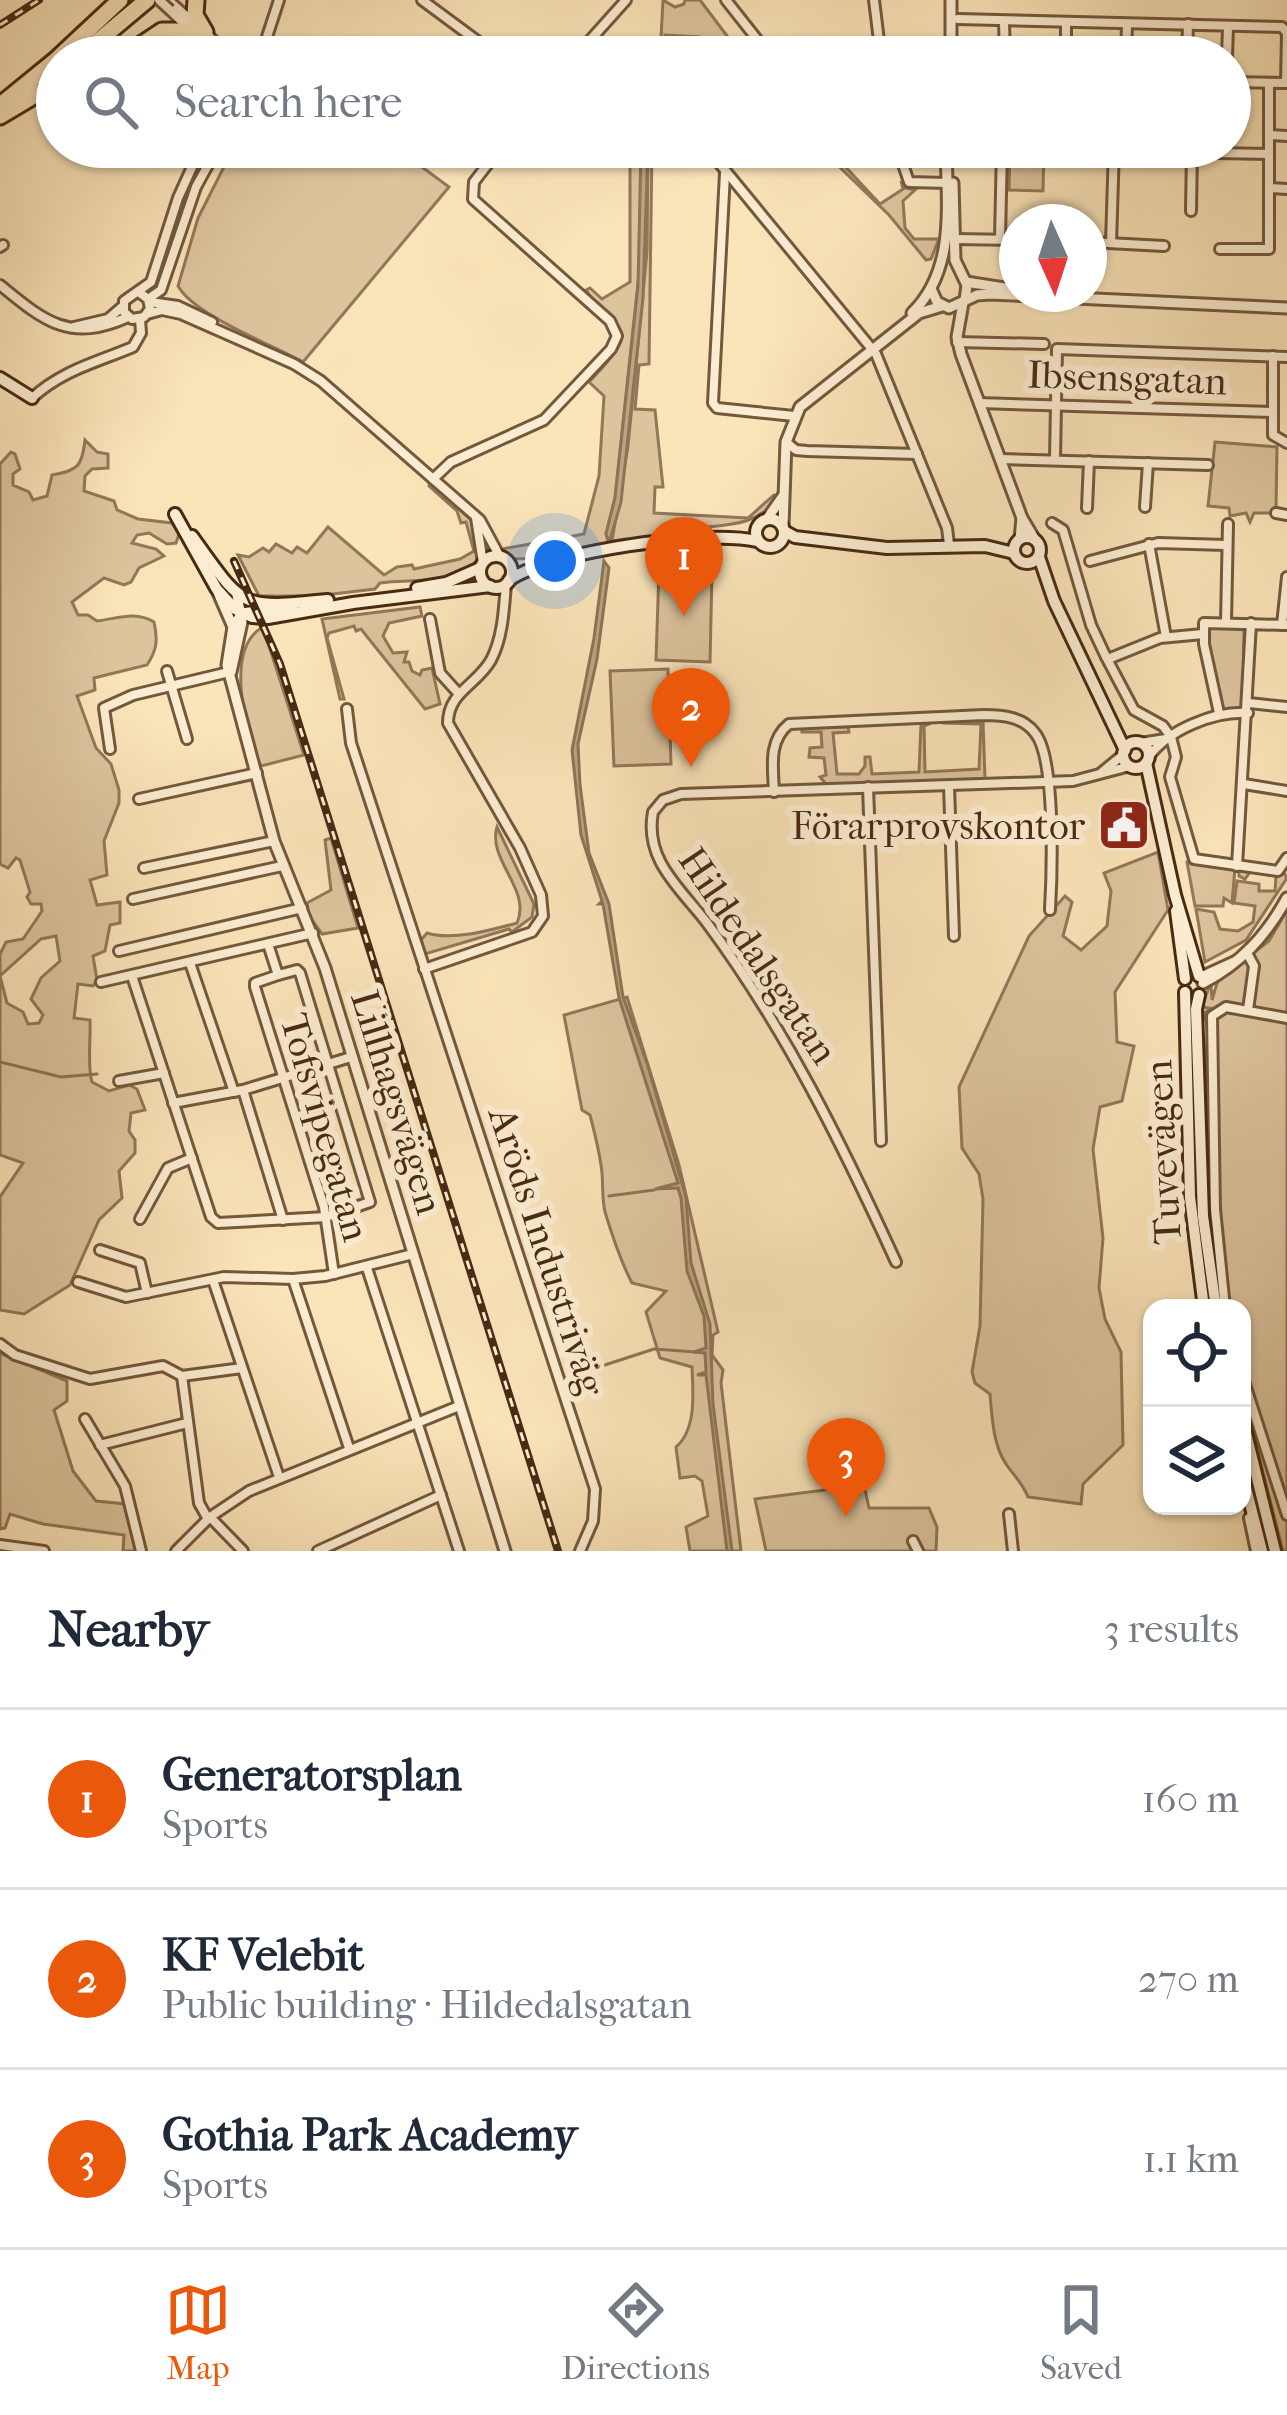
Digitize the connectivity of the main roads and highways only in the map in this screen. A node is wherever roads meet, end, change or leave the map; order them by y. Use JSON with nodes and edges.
{"nodes":[{"id":1,"x":147,"y":0,"type":"edge"},
{"id":2,"x":196,"y":0,"type":"edge"},
{"id":3,"x":166,"y":3,"type":"edge"},
{"id":4,"x":116,"y":4,"type":"edge"},
{"id":5,"x":82,"y":36,"type":"edge"},
{"id":6,"x":104,"y":36,"type":"edge"},
{"id":7,"x":123,"y":36,"type":"edge"},
{"id":8,"x":157,"y":36,"type":"edge"},
{"id":9,"x":36,"y":78,"type":"edge"},
{"id":10,"x":36,"y":86,"type":"edge"},
{"id":11,"x":36,"y":92,"type":"edge"},
{"id":12,"x":36,"y":99,"type":"edge"},
{"id":13,"x":1,"y":110,"type":"edge"},
{"id":14,"x":0,"y":378,"type":"edge"},
{"id":15,"x":32,"y":398,"type":"road end"},
{"id":16,"x":763,"y":522,"type":"junction"},
{"id":17,"x":783,"y":529,"type":"junction"},
{"id":18,"x":718,"y":536,"type":"junction"},
{"id":19,"x":757,"y":541,"type":"junction"},
{"id":20,"x":843,"y":542,"type":"junction"},
{"id":21,"x":1021,"y":543,"type":"junction"},
{"id":22,"x":778,"y":546,"type":"junction"},
{"id":23,"x":504,"y":559,"type":"junction"},
{"id":24,"x":1034,"y":560,"type":"junction"},
{"id":25,"x":482,"y":565,"type":"junction"},
{"id":26,"x":547,"y":565,"type":"junction"},
{"id":27,"x":508,"y":582,"type":"junction"},
{"id":28,"x":491,"y":586,"type":"junction"},
{"id":29,"x":1175,"y":896,"type":"junction"},
{"id":30,"x":1201,"y":982,"type":"junction"},
{"id":31,"x":1185,"y":986,"type":"junction"},
{"id":32,"x":1202,"y":1299,"type":"edge"},
{"id":33,"x":1215,"y":1299,"type":"edge"},
{"id":34,"x":1251,"y":1454,"type":"edge"},
{"id":35,"x":1251,"y":1507,"type":"edge"},
{"id":36,"x":1259,"y":1551,"type":"edge"},
{"id":37,"x":1275,"y":1551,"type":"edge"}],
"edges":[{"from":1,"to":6,"type":"highway"},
{"from":2,"to":8,"type":"highway"},
{"from":3,"to":7,"type":"highway"},
{"from":4,"to":5,"type":"highway"},
{"from":9,"to":13,"type":"highway"},
{"from":10,"to":13,"type":"highway"},
{"from":11,"to":13,"type":"highway"},
{"from":12,"to":13,"type":"highway"},
{"from":14,"to":15,"type":"main road"},
{"from":16,"to":17,"type":"main road"},
{"from":16,"to":18,"type":"main road"},
{"from":16,"to":19,"type":"main road"},
{"from":17,"to":20,"type":"main road"},
{"from":17,"to":22,"type":"main road"},
{"from":18,"to":19,"type":"main road"},
{"from":18,"to":26,"type":"main road"},
{"from":19,"to":22,"type":"main road"},
{"from":20,"to":21,"type":"main road"},
{"from":20,"to":22,"type":"main road"},
{"from":21,"to":24,"type":"main road","name":"Tuvevägen"},
{"from":21,"to":24,"type":"main road","name":"Tuvevägen"},
{"from":23,"to":25,"type":"main road"},
{"from":23,"to":26,"type":"main road"},
{"from":23,"to":27,"type":"main road"},
{"from":24,"to":29,"type":"main road","name":"Tuvevägen"},
{"from":25,"to":28,"type":"main road"},
{"from":25,"to":28,"type":"main road","name":"Lillhagsvägen"},
{"from":26,"to":27,"type":"main road"},
{"from":27,"to":28,"type":"main road"},
{"from":29,"to":30,"type":"main road","name":"Tuvevägen"},
{"from":29,"to":31,"type":"main road","name":"Tuvevägen"},
{"from":30,"to":31,"type":"main road"},
{"from":30,"to":31,"type":"main road"},
{"from":30,"to":33,"type":"main road","name":"Tuvevägen"},
{"from":31,"to":32,"type":"main road","name":"Tuvevägen"},
{"from":34,"to":37,"type":"main road"},
{"from":35,"to":36,"type":"main road"}]}
